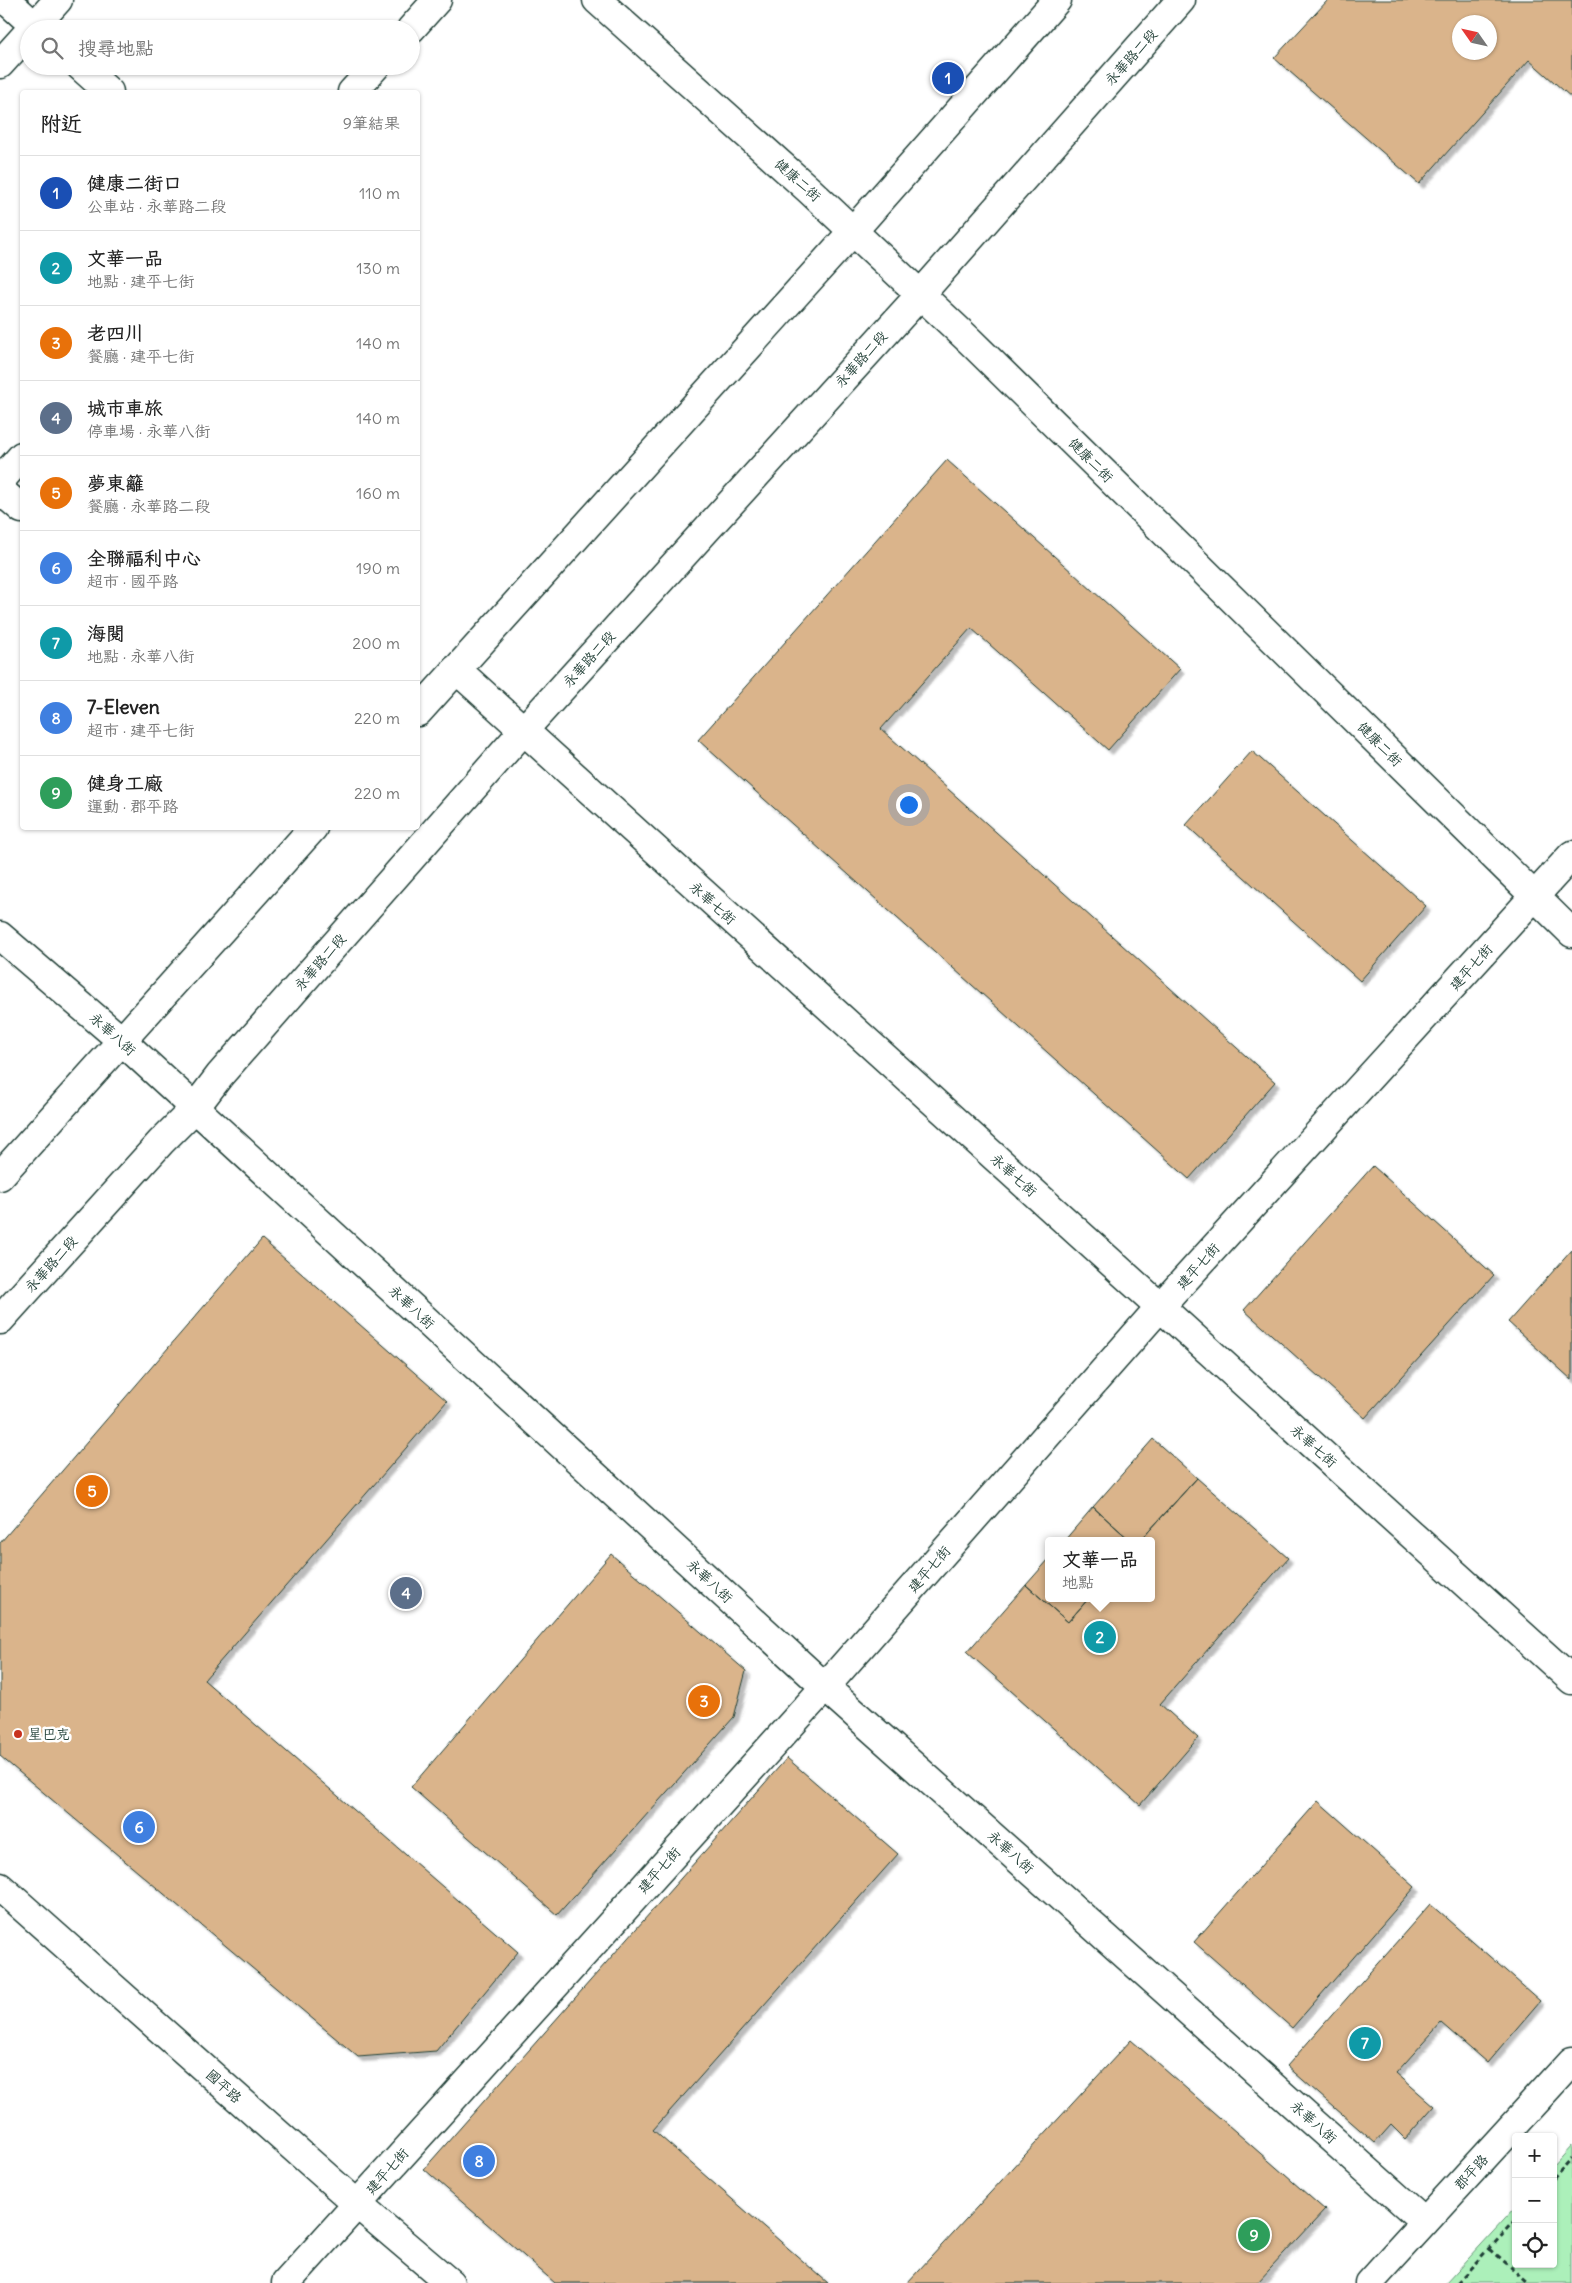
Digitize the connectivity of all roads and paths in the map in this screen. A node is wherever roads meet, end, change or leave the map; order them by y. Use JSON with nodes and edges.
{"nodes":[{"id":1,"x":6,"y":0,"type":"edge"},
{"id":2,"x":58,"y":0,"type":"edge"},
{"id":3,"x":437,"y":0,"type":"edge"},
{"id":4,"x":597,"y":0,"type":"edge"},
{"id":5,"x":1057,"y":0,"type":"edge"},
{"id":6,"x":1181,"y":0,"type":"edge"},
{"id":7,"x":25,"y":20,"type":"edge"},
{"id":8,"x":41,"y":20,"type":"edge"},
{"id":9,"x":419,"y":20,"type":"edge"},
{"id":10,"x":20,"y":43,"type":"edge"},
{"id":11,"x":0,"y":64,"type":"edge"},
{"id":12,"x":90,"y":75,"type":"edge"},
{"id":13,"x":368,"y":75,"type":"edge"},
{"id":14,"x":107,"y":90,"type":"edge"},
{"id":15,"x":354,"y":90,"type":"edge"},
{"id":16,"x":853,"y":231,"type":"junction"},
{"id":17,"x":920,"y":294,"type":"junction"},
{"id":18,"x":20,"y":458,"type":"edge"},
{"id":19,"x":0,"y":481,"type":"edge"},
{"id":20,"x":0,"y":490,"type":"edge"},
{"id":21,"x":20,"y":507,"type":"edge"},
{"id":22,"x":456,"y":669,"type":"junction"},
{"id":23,"x":420,"y":710,"type":"edge"},
{"id":24,"x":523,"y":731,"type":"junction"},
{"id":25,"x":311,"y":830,"type":"edge"},
{"id":26,"x":1572,"y":855,"type":"edge"},
{"id":27,"x":1535,"y":896,"type":"junction"},
{"id":28,"x":1572,"y":933,"type":"edge"},
{"id":29,"x":0,"y":936,"type":"edge"},
{"id":30,"x":121,"y":1040,"type":"junction"},
{"id":31,"x":194,"y":1109,"type":"junction"},
{"id":32,"x":0,"y":1176,"type":"edge"},
{"id":33,"x":1160,"y":1308,"type":"junction"},
{"id":34,"x":0,"y":1320,"type":"edge"},
{"id":35,"x":1572,"y":1680,"type":"edge"},
{"id":36,"x":825,"y":1687,"type":"junction"},
{"id":37,"x":0,"y":1887,"type":"edge"},
{"id":38,"x":1572,"y":2061,"type":"edge"},
{"id":39,"x":1572,"y":2158,"type":"edge"},
{"id":40,"x":1554,"y":2178,"type":"edge"},
{"id":41,"x":357,"y":2204,"type":"junction"},
{"id":42,"x":1426,"y":2222,"type":"junction"},
{"id":43,"x":1513,"y":2223,"type":"edge"},
{"id":44,"x":1490,"y":2249,"type":"junction"},
{"id":45,"x":286,"y":2283,"type":"edge"},
{"id":46,"x":450,"y":2283,"type":"edge"},
{"id":47,"x":1369,"y":2283,"type":"edge"},
{"id":48,"x":1458,"y":2283,"type":"edge"},
{"id":49,"x":1529,"y":2283,"type":"edge"}],
"edges":[{"from":1,"to":7,"type":"street"},
{"from":2,"to":8,"type":"street"},
{"from":3,"to":9,"type":"street"},
{"from":4,"to":16,"type":"street","name":"健康二街"},
{"from":5,"to":16,"type":"street"},
{"from":6,"to":17,"type":"street","name":"永華路二段"},
{"from":10,"to":11,"type":"street"},
{"from":12,"to":14,"type":"street"},
{"from":13,"to":15,"type":"street"},
{"from":16,"to":17,"type":"street","name":"健康二街"},
{"from":16,"to":22,"type":"street"},
{"from":17,"to":24,"type":"street","name":"永華路二段"},
{"from":17,"to":27,"type":"street","name":"健康二街"},
{"from":18,"to":19,"type":"street"},
{"from":20,"to":21,"type":"street"},
{"from":22,"to":23,"type":"street"},
{"from":22,"to":24,"type":"street","name":"永華七街"},
{"from":24,"to":31,"type":"street","name":"永華路二段"},
{"from":24,"to":33,"type":"street","name":"永華七街"},
{"from":25,"to":30,"type":"street"},
{"from":26,"to":27,"type":"street","name":"建平七街"},
{"from":27,"to":28,"type":"street","name":"健康二街"},
{"from":27,"to":33,"type":"street","name":"建平七街"},
{"from":29,"to":30,"type":"street","name":"永華八街"},
{"from":30,"to":31,"type":"street","name":"永華八街"},
{"from":30,"to":32,"type":"street"},
{"from":31,"to":34,"type":"street","name":"永華路二段"},
{"from":31,"to":36,"type":"street","name":"永華八街"},
{"from":33,"to":35,"type":"street","name":"永華七街"},
{"from":33,"to":36,"type":"street","name":"建平七街"},
{"from":36,"to":41,"type":"street","name":"建平七街"},
{"from":36,"to":42,"type":"street","name":"永華八街"},
{"from":37,"to":41,"type":"street","name":"國平路"},
{"from":38,"to":42,"type":"street","name":"郡平路"},
{"from":39,"to":40,"type":"path"},
{"from":41,"to":45,"type":"street","name":"建平七街"},
{"from":41,"to":46,"type":"street","name":"國平路"},
{"from":42,"to":47,"type":"street","name":"郡平路"},
{"from":43,"to":44,"type":"path"},
{"from":44,"to":48,"type":"path"},
{"from":44,"to":49,"type":"path"}]}
